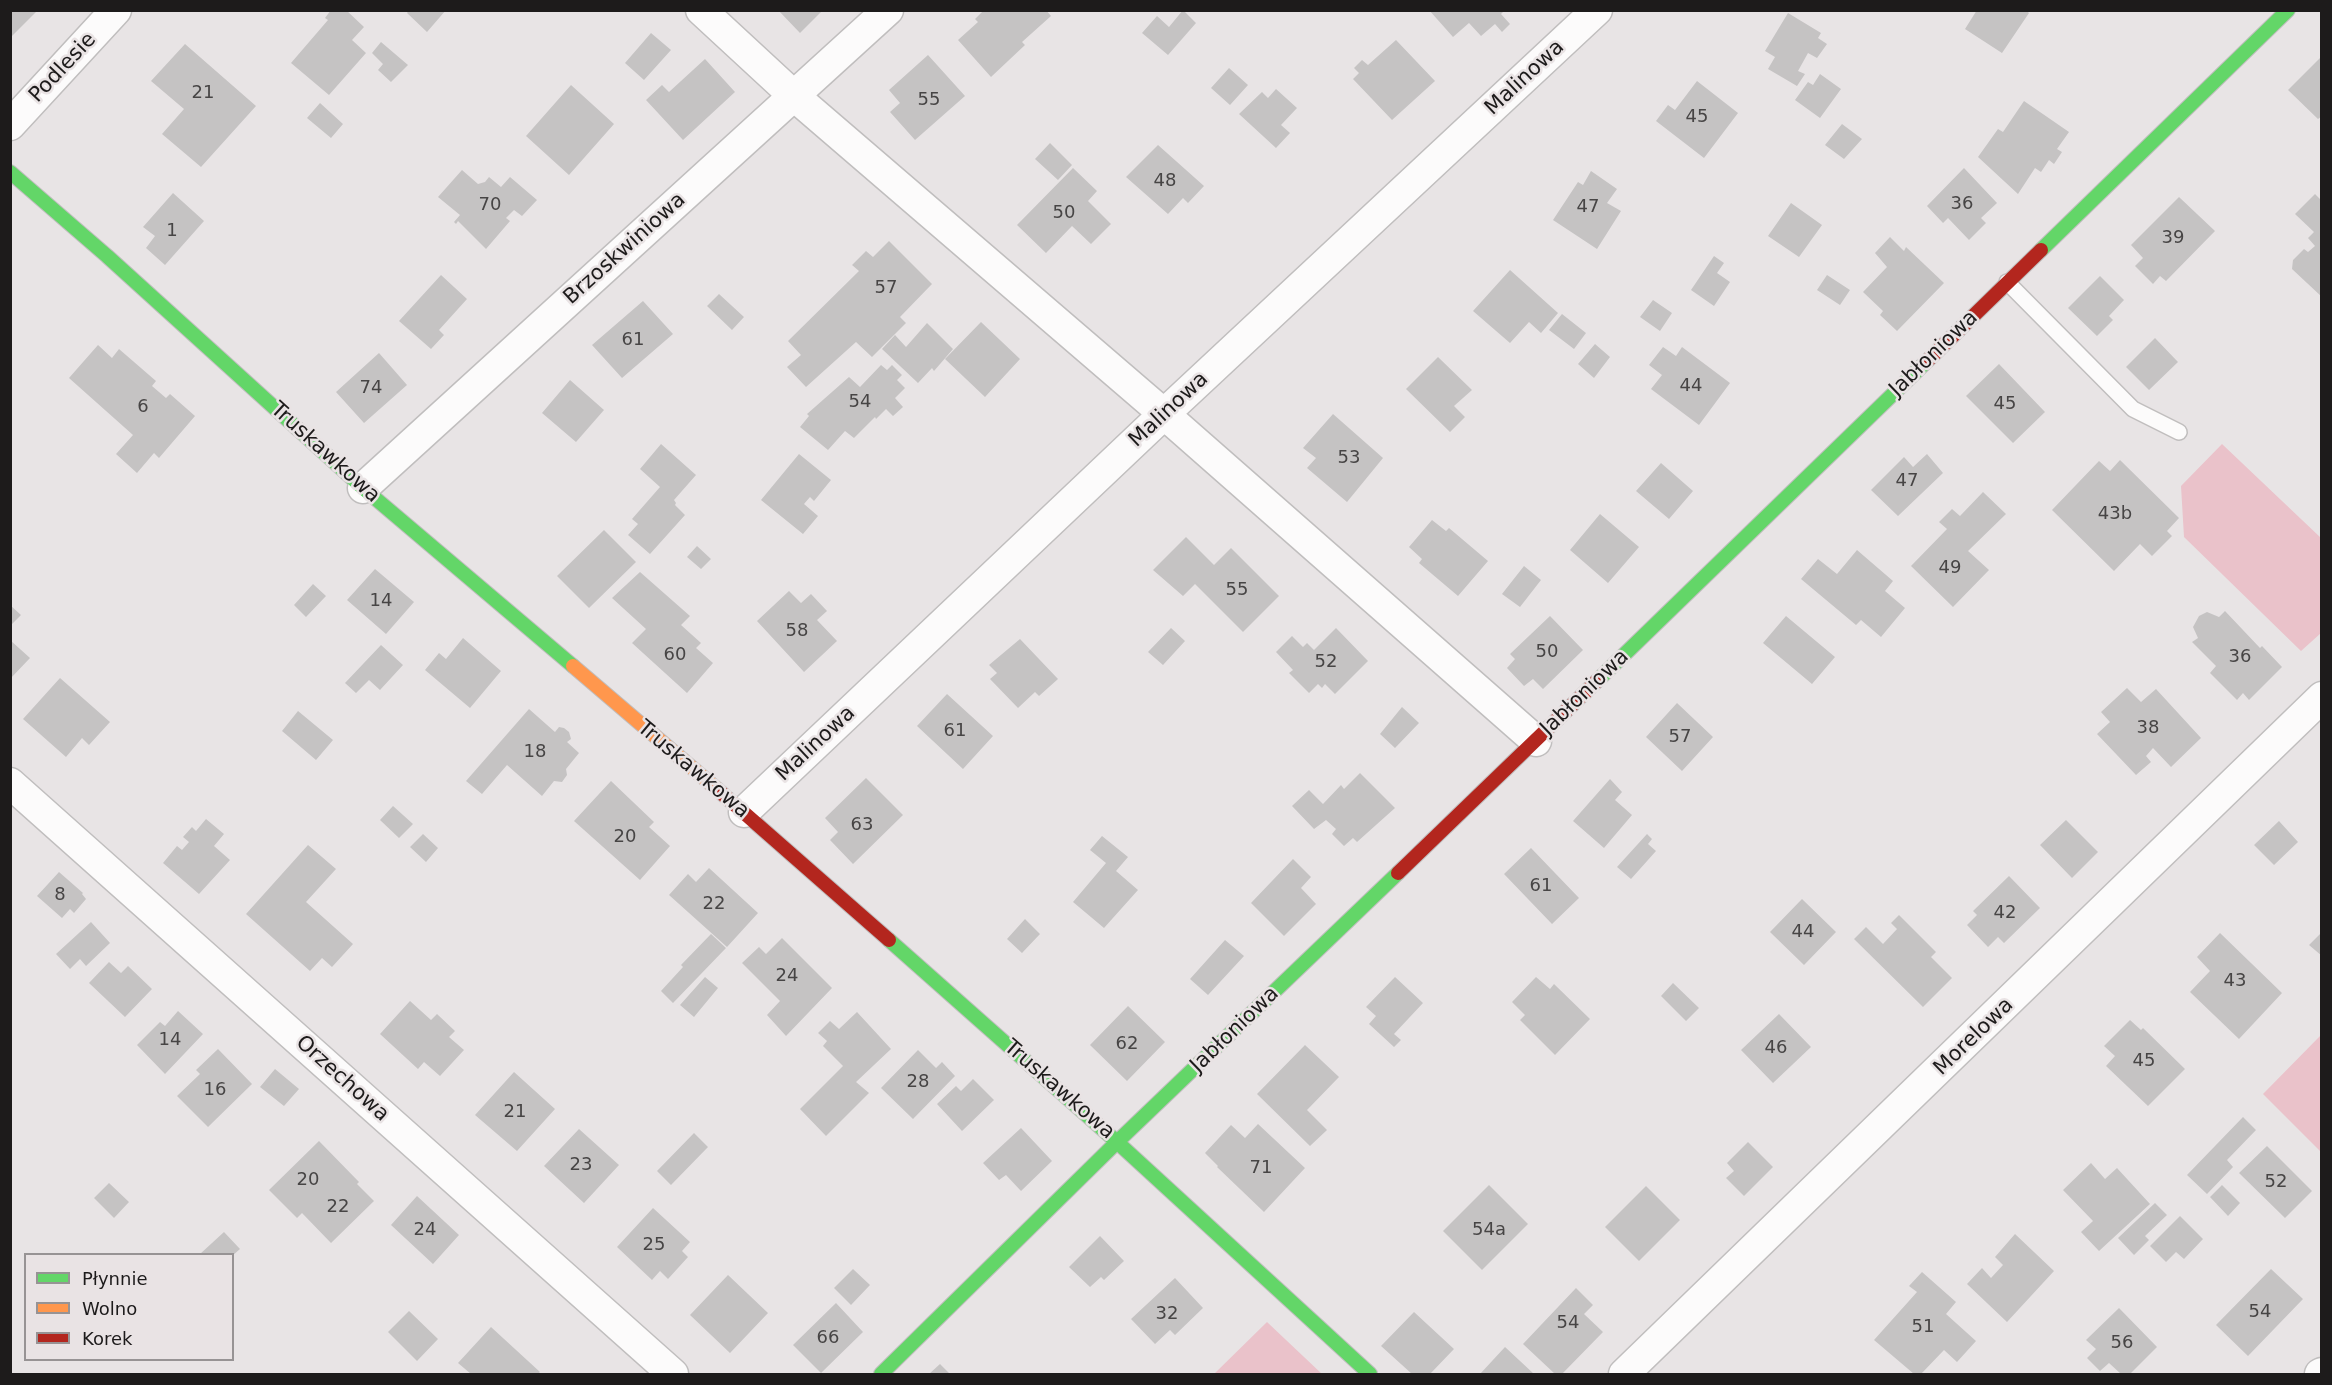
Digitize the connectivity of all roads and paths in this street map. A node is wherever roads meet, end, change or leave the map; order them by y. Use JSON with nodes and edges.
{"nodes":[{"id":1,"x":116,"y":10,"type":"edge"},
{"id":2,"x":701,"y":10,"type":"edge"},
{"id":3,"x":888,"y":10,"type":"edge"},
{"id":4,"x":1598,"y":10,"type":"edge"},
{"id":5,"x":2288,"y":10,"type":"edge"},
{"id":6,"x":793,"y":95,"type":"junction"},
{"id":7,"x":10,"y":125,"type":"edge"},
{"id":8,"x":10,"y":172,"type":"edge"},
{"id":9,"x":2007,"y":282,"type":"junction"},
{"id":10,"x":1164,"y":414,"type":"junction"},
{"id":11,"x":2179,"y":432,"type":"dead end"},
{"id":12,"x":363,"y":488,"type":"junction"},
{"id":13,"x":2322,"y":698,"type":"edge"},
{"id":14,"x":1536,"y":741,"type":"junction"},
{"id":15,"x":10,"y":783,"type":"edge"},
{"id":16,"x":744,"y":812,"type":"junction"},
{"id":17,"x":1118,"y":1142,"type":"junction"},
{"id":18,"x":673,"y":1374,"type":"edge"},
{"id":19,"x":881,"y":1374,"type":"edge"},
{"id":20,"x":1370,"y":1374,"type":"edge"},
{"id":21,"x":1624,"y":1374,"type":"edge"}],
"edges":[{"from":1,"to":7,"type":"street","name":"Podlesie"},
{"from":2,"to":6,"type":"street"},
{"from":3,"to":6,"type":"street","name":"Brzoskwiniowa"},
{"from":4,"to":10,"type":"street","name":"Malinowa"},
{"from":5,"to":9,"type":"street","name":"Jabłoniowa"},
{"from":6,"to":10,"type":"street"},
{"from":6,"to":12,"type":"street","name":"Brzoskwiniowa"},
{"from":8,"to":12,"type":"street","name":"Truskawkowa"},
{"from":9,"to":11,"type":"lane"},
{"from":9,"to":14,"type":"street","name":"Jabłoniowa"},
{"from":10,"to":14,"type":"street"},
{"from":10,"to":16,"type":"street","name":"Malinowa"},
{"from":12,"to":16,"type":"street","name":"Truskawkowa"},
{"from":13,"to":21,"type":"street","name":"Morelowa"},
{"from":14,"to":17,"type":"street","name":"Jabłoniowa"},
{"from":15,"to":18,"type":"street","name":"Orzechowa"},
{"from":16,"to":17,"type":"street","name":"Truskawkowa"},
{"from":17,"to":19,"type":"street","name":"Jabłoniowa"},
{"from":17,"to":20,"type":"street","name":"Truskawkowa"}]}
